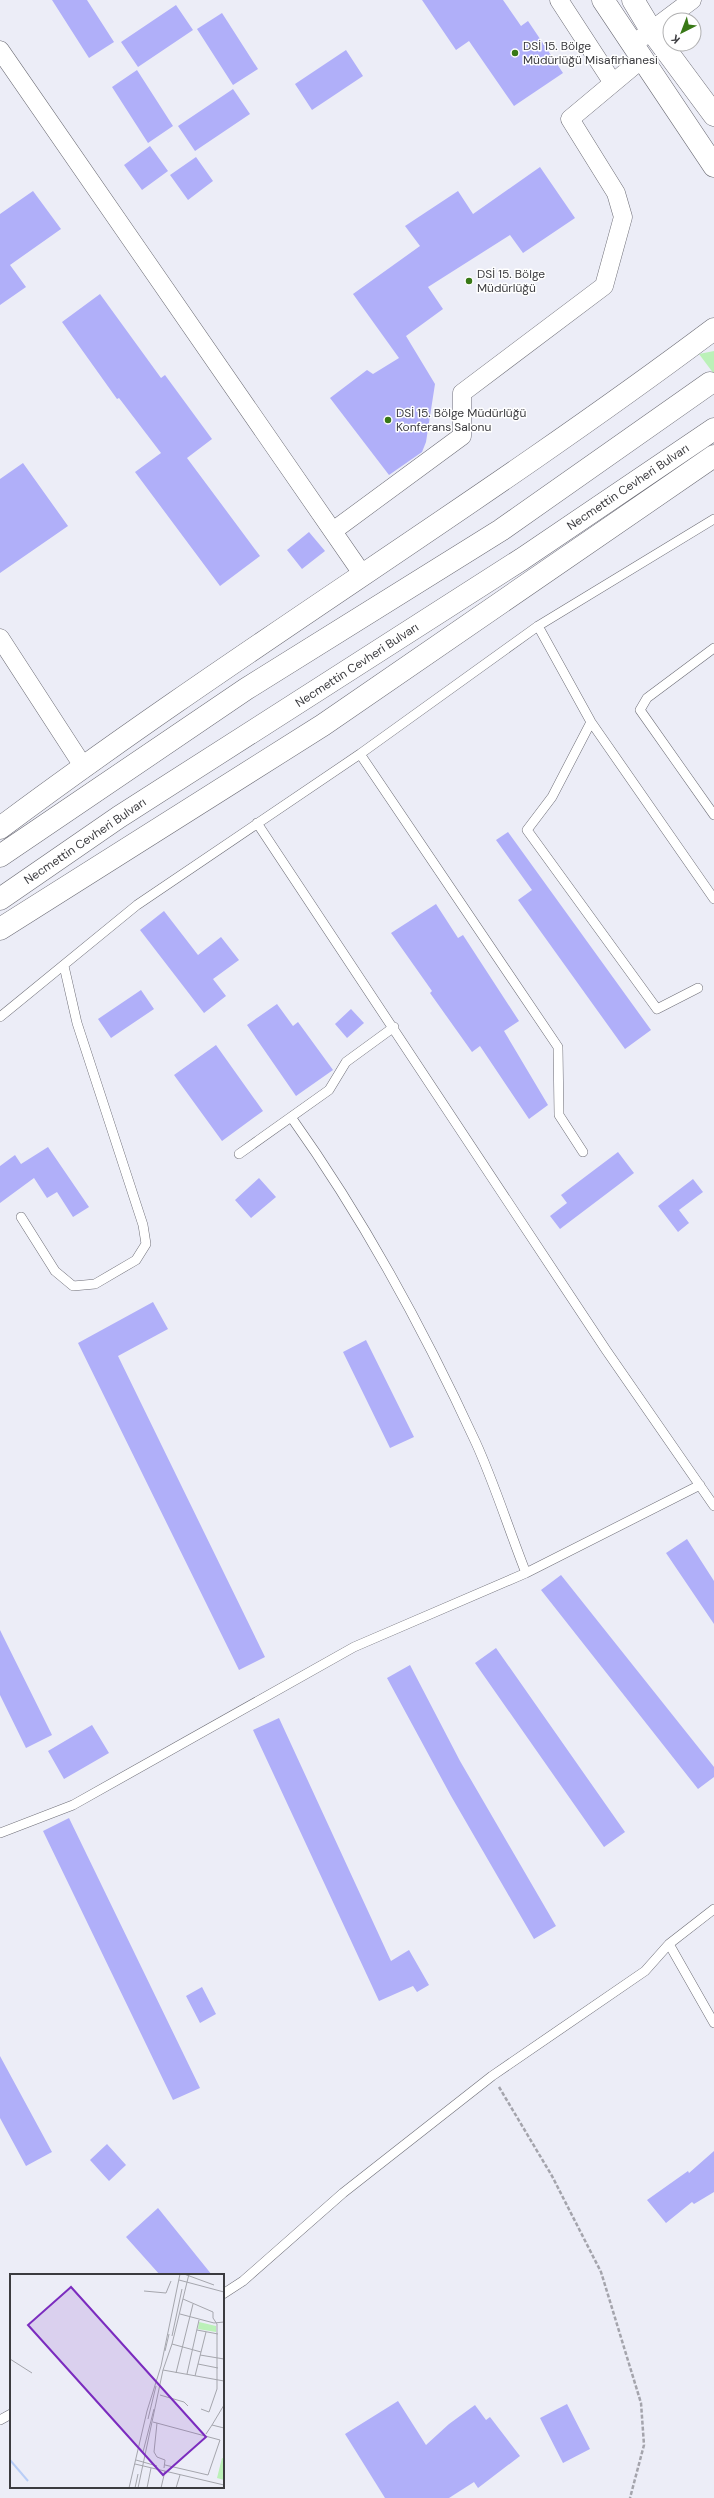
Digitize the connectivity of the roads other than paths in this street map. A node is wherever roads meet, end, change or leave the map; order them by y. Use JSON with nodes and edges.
{"nodes":[{"id":1,"x":559,"y":0,"type":"edge"},
{"id":2,"x":603,"y":0,"type":"edge"},
{"id":3,"x":633,"y":0,"type":"edge"},
{"id":4,"x":692,"y":0,"type":"edge"},
{"id":5,"x":651,"y":30,"type":"junction"},
{"id":6,"x":0,"y":50,"type":"edge"},
{"id":7,"x":638,"y":51,"type":"junction"},
{"id":8,"x":612,"y":83,"type":"junction"},
{"id":9,"x":714,"y":115,"type":"edge"},
{"id":10,"x":714,"y":166,"type":"edge"},
{"id":11,"x":714,"y":329,"type":"edge"},
{"id":12,"x":714,"y":339,"type":"edge"},
{"id":13,"x":692,"y":345,"type":"junction"},
{"id":14,"x":710,"y":383,"type":"dead end"},
{"id":15,"x":714,"y":429,"type":"edge"},
{"id":16,"x":714,"y":456,"type":"edge"},
{"id":17,"x":714,"y":519,"type":"edge"},
{"id":18,"x":332,"y":531,"type":"junction"},
{"id":19,"x":364,"y":575,"type":"junction"},
{"id":20,"x":538,"y":626,"type":"junction"},
{"id":21,"x":0,"y":638,"type":"edge"},
{"id":22,"x":714,"y":648,"type":"edge"},
{"id":23,"x":591,"y":722,"type":"junction"},
{"id":24,"x":360,"y":754,"type":"junction"},
{"id":25,"x":83,"y":766,"type":"junction"},
{"id":26,"x":714,"y":815,"type":"edge"},
{"id":27,"x":257,"y":823,"type":"junction"},
{"id":28,"x":0,"y":828,"type":"edge"},
{"id":29,"x":0,"y":856,"type":"edge"},
{"id":30,"x":0,"y":899,"type":"edge"},
{"id":31,"x":714,"y":899,"type":"edge"},
{"id":32,"x":0,"y":929,"type":"edge"},
{"id":33,"x":64,"y":966,"type":"junction"},
{"id":34,"x":698,"y":988,"type":"dead end"},
{"id":35,"x":0,"y":1017,"type":"edge"},
{"id":36,"x":394,"y":1027,"type":"junction"},
{"id":37,"x":291,"y":1117,"type":"junction"},
{"id":38,"x":583,"y":1152,"type":"dead end"},
{"id":39,"x":239,"y":1154,"type":"dead end"},
{"id":40,"x":21,"y":1217,"type":"dead end"},
{"id":41,"x":700,"y":1485,"type":"junction"},
{"id":42,"x":714,"y":1506,"type":"edge"},
{"id":43,"x":526,"y":1573,"type":"junction"},
{"id":44,"x":0,"y":1833,"type":"edge"},
{"id":45,"x":714,"y":1910,"type":"edge"},
{"id":46,"x":669,"y":1944,"type":"junction"},
{"id":47,"x":714,"y":2023,"type":"edge"},
{"id":48,"x":224,"y":2293,"type":"edge"},
{"id":49,"x":10,"y":2415,"type":"edge"},
{"id":50,"x":0,"y":2420,"type":"edge"}],
"edges":[{"from":1,"to":8,"type":"street"},
{"from":2,"to":7,"type":"main road"},
{"from":3,"to":5,"type":"main road"},
{"from":4,"to":5,"type":"street"},
{"from":5,"to":7,"type":"street"},
{"from":5,"to":9,"type":"main road"},
{"from":6,"to":18,"type":"street"},
{"from":7,"to":8,"type":"street"},
{"from":7,"to":10,"type":"main road"},
{"from":8,"to":18,"type":"street"},
{"from":11,"to":13,"type":"main road"},
{"from":12,"to":13,"type":"main road"},
{"from":13,"to":19,"type":"main road"},
{"from":14,"to":29,"type":"main road"},
{"from":15,"to":30,"type":"main road","name":"Necmettin Cevheri Bulvarı"},
{"from":16,"to":32,"type":"main road"},
{"from":17,"to":20,"type":"lane"},
{"from":18,"to":19,"type":"street"},
{"from":19,"to":25,"type":"main road"},
{"from":20,"to":23,"type":"lane"},
{"from":20,"to":24,"type":"lane"},
{"from":21,"to":25,"type":"street"},
{"from":22,"to":26,"type":"lane"},
{"from":23,"to":31,"type":"lane"},
{"from":23,"to":34,"type":"lane"},
{"from":24,"to":27,"type":"lane"},
{"from":24,"to":38,"type":"lane"},
{"from":25,"to":28,"type":"main road"},
{"from":27,"to":33,"type":"lane"},
{"from":27,"to":36,"type":"lane"},
{"from":33,"to":35,"type":"lane"},
{"from":33,"to":40,"type":"lane"},
{"from":36,"to":37,"type":"lane"},
{"from":36,"to":41,"type":"lane"},
{"from":37,"to":39,"type":"lane"},
{"from":37,"to":43,"type":"lane"},
{"from":41,"to":42,"type":"lane"},
{"from":41,"to":43,"type":"lane"},
{"from":43,"to":44,"type":"lane"},
{"from":45,"to":46,"type":"lane"},
{"from":46,"to":47,"type":"lane"},
{"from":46,"to":48,"type":"lane"},
{"from":49,"to":50,"type":"lane"}]}
